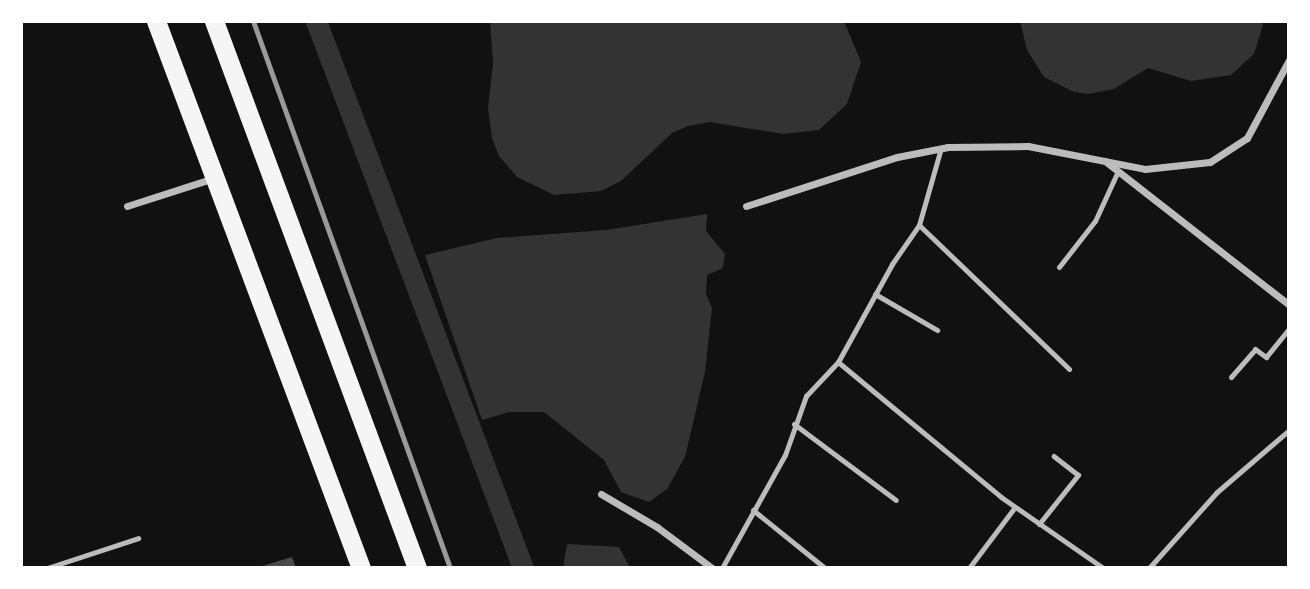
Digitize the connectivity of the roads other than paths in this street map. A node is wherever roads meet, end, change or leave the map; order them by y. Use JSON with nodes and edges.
{"nodes":[{"id":1,"x":156,"y":21,"type":"edge"},
{"id":2,"x":214,"y":21,"type":"edge"},
{"id":3,"x":1289,"y":60,"type":"edge"},
{"id":4,"x":941,"y":148,"type":"junction"},
{"id":5,"x":1102,"y":159,"type":"junction"},
{"id":6,"x":1118,"y":171,"type":"junction"},
{"id":7,"x":215,"y":177,"type":"junction"},
{"id":8,"x":127,"y":206,"type":"dead end"},
{"id":9,"x":746,"y":206,"type":"dead end"},
{"id":10,"x":919,"y":225,"type":"junction"},
{"id":11,"x":1059,"y":267,"type":"dead end"},
{"id":12,"x":875,"y":294,"type":"junction"},
{"id":13,"x":1289,"y":305,"type":"edge"},
{"id":14,"x":1289,"y":329,"type":"edge"},
{"id":15,"x":937,"y":330,"type":"dead end"},
{"id":16,"x":838,"y":362,"type":"junction"},
{"id":17,"x":1069,"y":369,"type":"dead end"},
{"id":18,"x":1231,"y":377,"type":"dead end"},
{"id":19,"x":794,"y":424,"type":"junction"},
{"id":20,"x":1289,"y":430,"type":"edge"},
{"id":21,"x":1054,"y":456,"type":"dead end"},
{"id":22,"x":601,"y":494,"type":"dead end"},
{"id":23,"x":896,"y":500,"type":"dead end"},
{"id":24,"x":1015,"y":507,"type":"junction"},
{"id":25,"x":753,"y":510,"type":"junction"},
{"id":26,"x":1039,"y":524,"type":"junction"},
{"id":27,"x":138,"y":538,"type":"dead end"},
{"id":28,"x":47,"y":568,"type":"edge"},
{"id":29,"x":361,"y":568,"type":"edge"},
{"id":30,"x":417,"y":568,"type":"edge"},
{"id":31,"x":712,"y":568,"type":"edge"},
{"id":32,"x":722,"y":568,"type":"edge"},
{"id":33,"x":825,"y":568,"type":"edge"},
{"id":34,"x":969,"y":568,"type":"edge"},
{"id":35,"x":1103,"y":568,"type":"edge"},
{"id":36,"x":1149,"y":568,"type":"edge"}],
"edges":[{"from":1,"to":7,"type":"highway"},
{"from":2,"to":30,"type":"highway"},
{"from":3,"to":5,"type":"street"},
{"from":4,"to":5,"type":"street"},
{"from":4,"to":9,"type":"street"},
{"from":4,"to":10,"type":"lane"},
{"from":5,"to":6,"type":"street"},
{"from":6,"to":11,"type":"lane"},
{"from":6,"to":13,"type":"street"},
{"from":7,"to":8,"type":"street"},
{"from":7,"to":29,"type":"highway"},
{"from":10,"to":12,"type":"lane"},
{"from":10,"to":17,"type":"lane"},
{"from":12,"to":15,"type":"lane"},
{"from":12,"to":16,"type":"lane"},
{"from":14,"to":18,"type":"lane"},
{"from":16,"to":19,"type":"lane"},
{"from":16,"to":24,"type":"lane"},
{"from":19,"to":23,"type":"lane"},
{"from":19,"to":25,"type":"lane"},
{"from":20,"to":36,"type":"lane"},
{"from":21,"to":26,"type":"lane"},
{"from":22,"to":31,"type":"street"},
{"from":24,"to":26,"type":"lane"},
{"from":24,"to":34,"type":"lane"},
{"from":25,"to":32,"type":"lane"},
{"from":25,"to":33,"type":"lane"},
{"from":26,"to":35,"type":"lane"},
{"from":27,"to":28,"type":"lane"}]}
